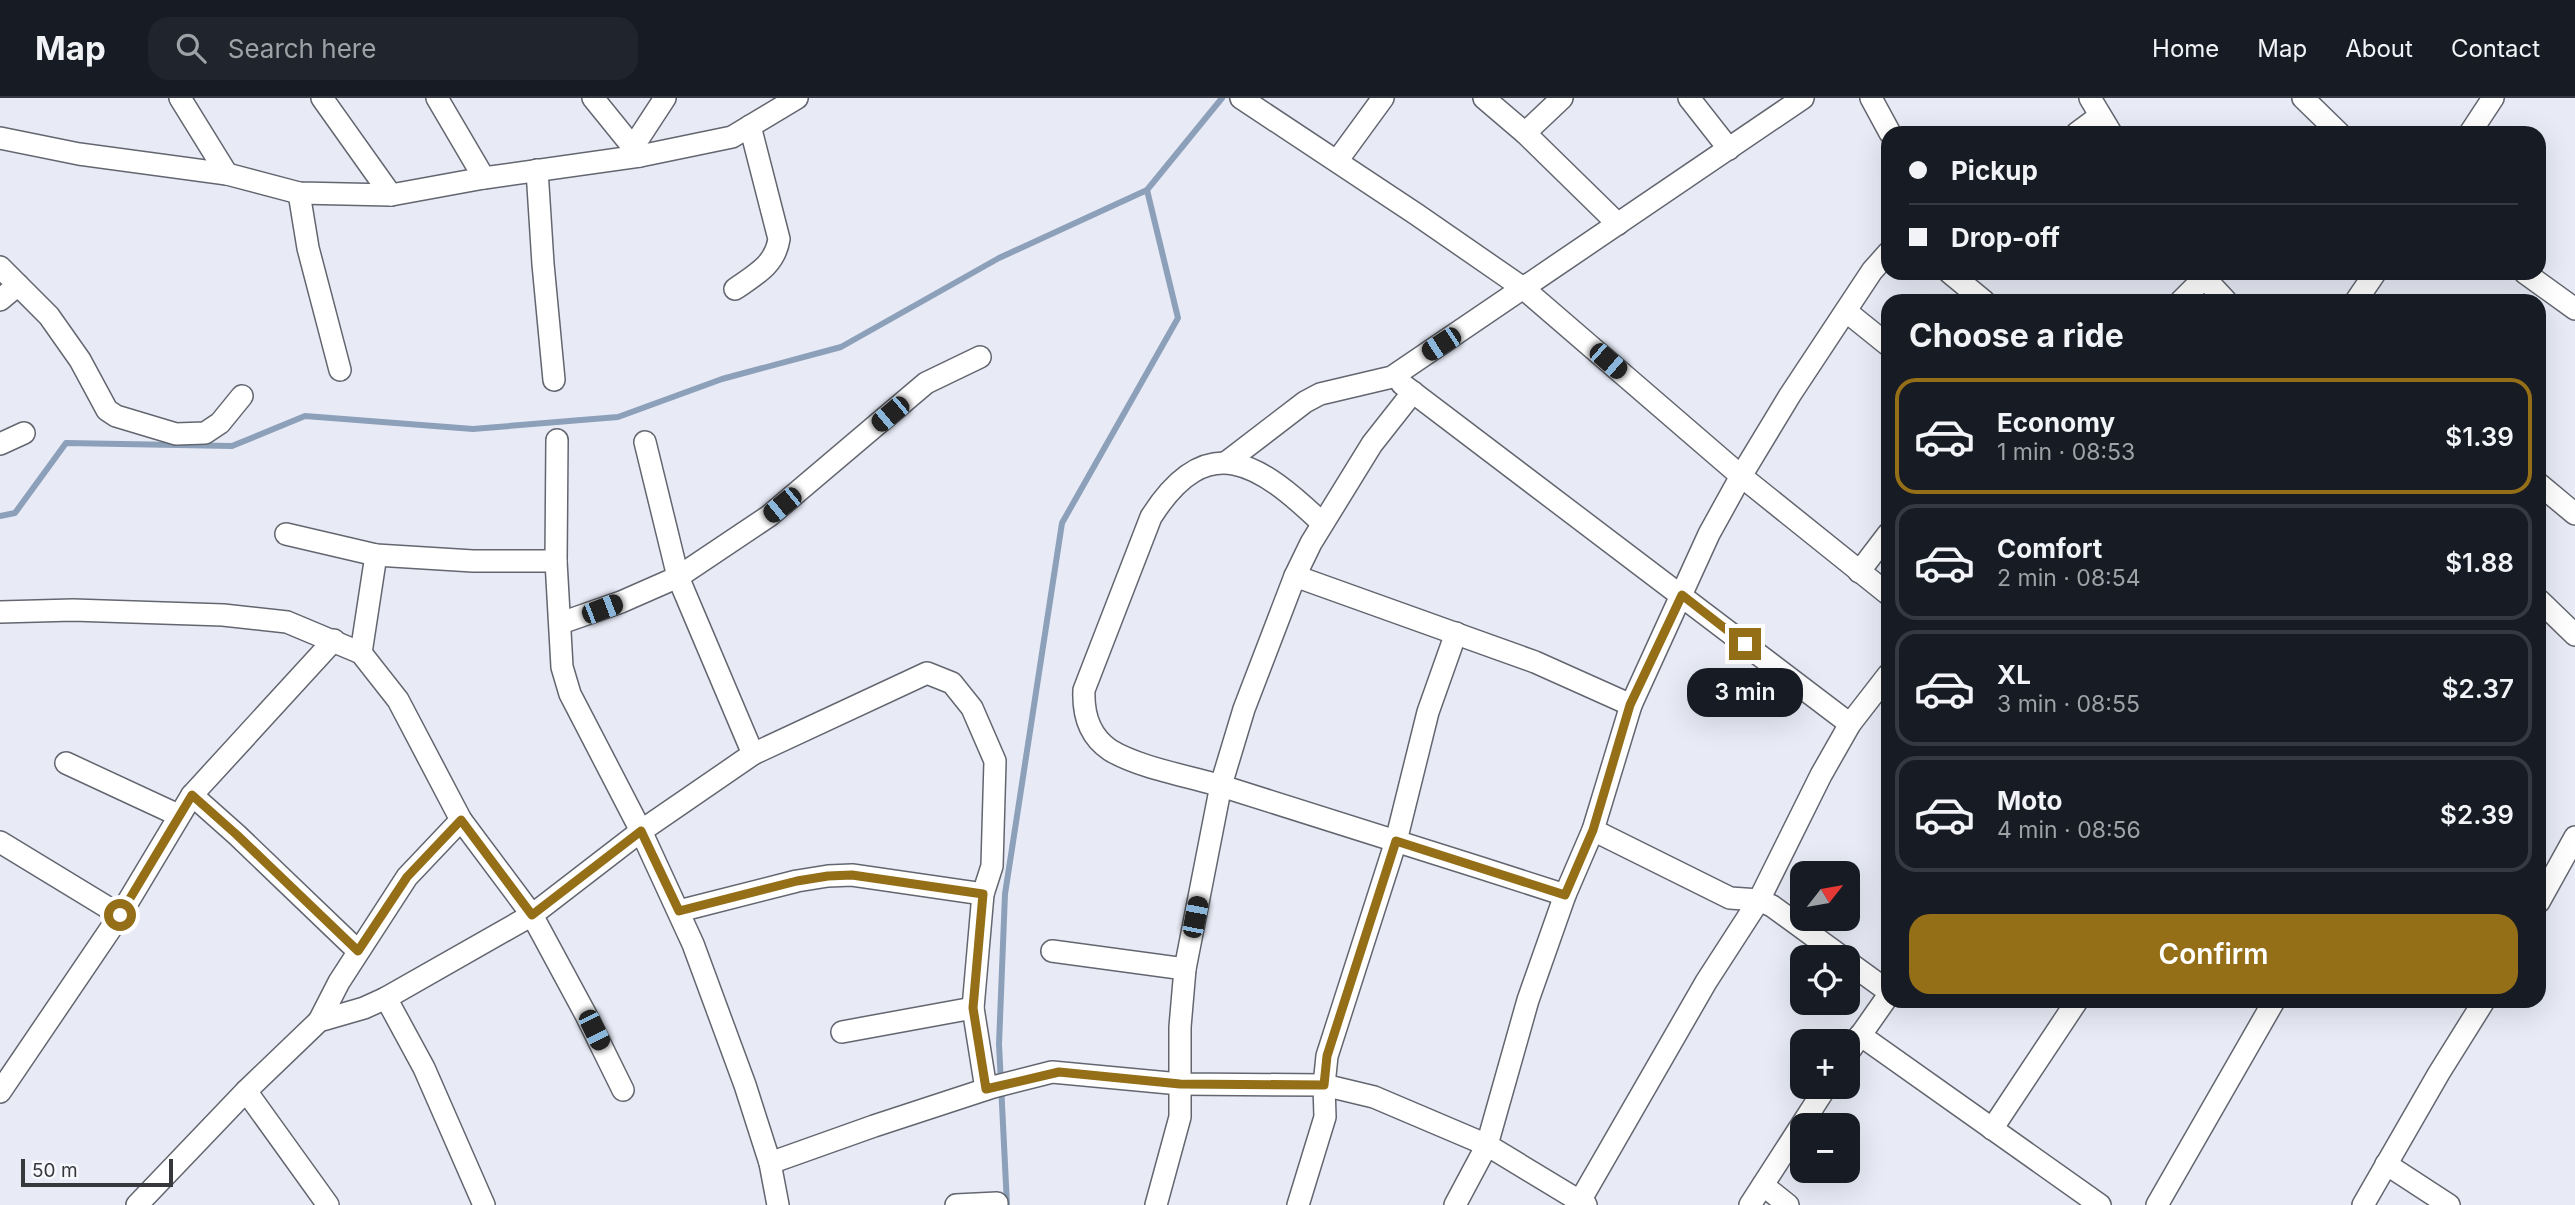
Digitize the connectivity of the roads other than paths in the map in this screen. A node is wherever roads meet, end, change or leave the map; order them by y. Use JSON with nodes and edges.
{"nodes":[{"id":1,"x":180,"y":98,"type":"edge"},
{"id":2,"x":322,"y":98,"type":"edge"},
{"id":3,"x":437,"y":98,"type":"edge"},
{"id":4,"x":593,"y":98,"type":"edge"},
{"id":5,"x":665,"y":98,"type":"edge"},
{"id":6,"x":797,"y":98,"type":"edge"},
{"id":7,"x":1241,"y":98,"type":"edge"},
{"id":8,"x":1383,"y":98,"type":"edge"},
{"id":9,"x":1484,"y":98,"type":"edge"},
{"id":10,"x":1562,"y":98,"type":"edge"},
{"id":11,"x":1689,"y":98,"type":"edge"},
{"id":12,"x":1803,"y":98,"type":"edge"},
{"id":13,"x":1871,"y":98,"type":"edge"},
{"id":14,"x":2303,"y":98,"type":"edge"},
{"id":15,"x":2493,"y":98,"type":"edge"},
{"id":16,"x":1886,"y":126,"type":"edge"},
{"id":17,"x":2332,"y":126,"type":"edge"},
{"id":18,"x":2475,"y":126,"type":"edge"},
{"id":19,"x":750,"y":127,"type":"junction"},
{"id":20,"x":1525,"y":132,"type":"junction"},
{"id":21,"x":0,"y":138,"type":"edge"},
{"id":22,"x":1729,"y":149,"type":"junction"},
{"id":23,"x":636,"y":152,"type":"junction"},
{"id":24,"x":1337,"y":161,"type":"junction"},
{"id":25,"x":537,"y":170,"type":"junction"},
{"id":26,"x":227,"y":174,"type":"junction"},
{"id":27,"x":484,"y":178,"type":"junction"},
{"id":28,"x":299,"y":193,"type":"junction"},
{"id":29,"x":391,"y":195,"type":"junction"},
{"id":30,"x":1618,"y":224,"type":"junction"},
{"id":31,"x":1881,"y":261,"type":"edge"},
{"id":32,"x":0,"y":267,"type":"edge"},
{"id":33,"x":1958,"y":280,"type":"edge"},
{"id":34,"x":2199,"y":280,"type":"edge"},
{"id":35,"x":2206,"y":280,"type":"edge"},
{"id":36,"x":2535,"y":280,"type":"edge"},
{"id":37,"x":18,"y":285,"type":"junction"},
{"id":38,"x":1523,"y":288,"type":"junction"},
{"id":39,"x":735,"y":289,"type":"dead end"},
{"id":40,"x":1976,"y":294,"type":"edge"},
{"id":41,"x":2187,"y":294,"type":"edge"},
{"id":42,"x":2219,"y":294,"type":"edge"},
{"id":43,"x":0,"y":300,"type":"edge"},
{"id":44,"x":2575,"y":309,"type":"edge"},
{"id":45,"x":1847,"y":312,"type":"junction"},
{"id":46,"x":1881,"y":339,"type":"edge"},
{"id":47,"x":980,"y":357,"type":"dead end"},
{"id":48,"x":340,"y":370,"type":"dead end"},
{"id":49,"x":1392,"y":377,"type":"junction"},
{"id":50,"x":554,"y":380,"type":"dead end"},
{"id":51,"x":1413,"y":392,"type":"junction"},
{"id":52,"x":242,"y":396,"type":"dead end"},
{"id":53,"x":24,"y":433,"type":"dead end"},
{"id":54,"x":557,"y":440,"type":"dead end"},
{"id":55,"x":645,"y":442,"type":"dead end"},
{"id":56,"x":0,"y":444,"type":"edge"},
{"id":57,"x":1228,"y":461,"type":"junction"},
{"id":58,"x":1741,"y":476,"type":"junction"},
{"id":59,"x":2546,"y":490,"type":"edge"},
{"id":60,"x":2575,"y":514,"type":"edge"},
{"id":61,"x":1322,"y":523,"type":"junction"},
{"id":62,"x":286,"y":534,"type":"dead end"},
{"id":63,"x":1881,"y":543,"type":"edge"},
{"id":64,"x":376,"y":555,"type":"junction"},
{"id":65,"x":556,"y":561,"type":"junction"},
{"id":66,"x":1859,"y":572,"type":"junction"},
{"id":67,"x":1295,"y":576,"type":"junction"},
{"id":68,"x":678,"y":577,"type":"junction"},
{"id":69,"x":1881,"y":589,"type":"edge"},
{"id":70,"x":1682,"y":595,"type":"junction"},
{"id":71,"x":2546,"y":607,"type":"edge"},
{"id":72,"x":0,"y":612,"type":"edge"},
{"id":73,"x":561,"y":623,"type":"junction"},
{"id":74,"x":1456,"y":633,"type":"junction"},
{"id":75,"x":2575,"y":635,"type":"edge"},
{"id":76,"x":334,"y":640,"type":"junction"},
{"id":77,"x":361,"y":653,"type":"junction"},
{"id":78,"x":1881,"y":685,"type":"edge"},
{"id":79,"x":1630,"y":705,"type":"junction"},
{"id":80,"x":1850,"y":724,"type":"junction"},
{"id":81,"x":753,"y":754,"type":"junction"},
{"id":82,"x":66,"y":763,"type":"dead end"},
{"id":83,"x":1221,"y":785,"type":"junction"},
{"id":84,"x":192,"y":795,"type":"junction"},
{"id":85,"x":178,"y":815,"type":"junction"},
{"id":86,"x":461,"y":820,"type":"junction"},
{"id":87,"x":1593,"y":830,"type":"junction"},
{"id":88,"x":641,"y":831,"type":"junction"},
{"id":89,"x":2575,"y":837,"type":"edge"},
{"id":90,"x":1396,"y":841,"type":"junction"},
{"id":91,"x":0,"y":842,"type":"edge"},
{"id":92,"x":2546,"y":889,"type":"edge"},
{"id":93,"x":983,"y":894,"type":"junction"},
{"id":94,"x":1565,"y":895,"type":"junction"},
{"id":95,"x":1759,"y":900,"type":"junction"},
{"id":96,"x":679,"y":911,"type":"junction"},
{"id":97,"x":120,"y":915,"type":"junction"},
{"id":98,"x":532,"y":915,"type":"junction"},
{"id":99,"x":1826,"y":945,"type":"edge"},
{"id":100,"x":358,"y":951,"type":"junction"},
{"id":101,"x":1052,"y":951,"type":"dead end"},
{"id":102,"x":1185,"y":970,"type":"junction"},
{"id":103,"x":1860,"y":971,"type":"edge"},
{"id":104,"x":1881,"y":988,"type":"edge"},
{"id":105,"x":387,"y":998,"type":"junction"},
{"id":106,"x":1881,"y":1004,"type":"edge"},
{"id":107,"x":973,"y":1008,"type":"junction"},
{"id":108,"x":2072,"y":1008,"type":"edge"},
{"id":109,"x":2270,"y":1008,"type":"edge"},
{"id":110,"x":2480,"y":1008,"type":"edge"},
{"id":111,"x":319,"y":1021,"type":"junction"},
{"id":112,"x":842,"y":1032,"type":"dead end"},
{"id":113,"x":1860,"y":1035,"type":"joint"},
{"id":114,"x":1180,"y":1084,"type":"junction"},
{"id":115,"x":1324,"y":1085,"type":"junction"},
{"id":116,"x":990,"y":1088,"type":"junction"},
{"id":117,"x":1,"y":1089,"type":"edge"},
{"id":118,"x":622,"y":1090,"type":"dead end"},
{"id":119,"x":246,"y":1091,"type":"junction"},
{"id":120,"x":1818,"y":1099,"type":"edge"},
{"id":121,"x":1992,"y":1129,"type":"junction"},
{"id":122,"x":1487,"y":1145,"type":"junction"},
{"id":123,"x":770,"y":1163,"type":"junction"},
{"id":124,"x":2386,"y":1164,"type":"junction"},
{"id":125,"x":1763,"y":1185,"type":"junction"},
{"id":126,"x":2068,"y":1196,"type":"edge"},
{"id":127,"x":997,"y":1203,"type":"dead end"},
{"id":128,"x":1583,"y":1203,"type":"edge"},
{"id":129,"x":136,"y":1205,"type":"edge"},
{"id":130,"x":328,"y":1205,"type":"edge"},
{"id":131,"x":484,"y":1205,"type":"edge"},
{"id":132,"x":778,"y":1205,"type":"edge"},
{"id":133,"x":956,"y":1205,"type":"edge"},
{"id":134,"x":1156,"y":1205,"type":"edge"},
{"id":135,"x":1298,"y":1205,"type":"edge"},
{"id":136,"x":1455,"y":1205,"type":"edge"},
{"id":137,"x":1749,"y":1205,"type":"edge"},
{"id":138,"x":1788,"y":1205,"type":"edge"},
{"id":139,"x":2100,"y":1205,"type":"edge"},
{"id":140,"x":2157,"y":1205,"type":"edge"},
{"id":141,"x":2363,"y":1205,"type":"edge"},
{"id":142,"x":2449,"y":1205,"type":"edge"}],
"edges":[{"from":1,"to":26,"type":"street"},
{"from":2,"to":29,"type":"street"},
{"from":3,"to":27,"type":"street"},
{"from":4,"to":23,"type":"street"},
{"from":5,"to":23,"type":"street"},
{"from":6,"to":19,"type":"street"},
{"from":7,"to":24,"type":"street"},
{"from":8,"to":24,"type":"street"},
{"from":9,"to":20,"type":"street"},
{"from":10,"to":20,"type":"street"},
{"from":11,"to":22,"type":"street"},
{"from":12,"to":22,"type":"street"},
{"from":13,"to":16,"type":"street"},
{"from":14,"to":17,"type":"street"},
{"from":15,"to":18,"type":"street"},
{"from":19,"to":23,"type":"street"},
{"from":19,"to":39,"type":"street"},
{"from":20,"to":30,"type":"street"},
{"from":21,"to":26,"type":"street"},
{"from":22,"to":30,"type":"street"},
{"from":23,"to":25,"type":"street"},
{"from":24,"to":38,"type":"street"},
{"from":25,"to":27,"type":"street"},
{"from":25,"to":50,"type":"street"},
{"from":26,"to":28,"type":"street"},
{"from":27,"to":29,"type":"street"},
{"from":28,"to":29,"type":"street"},
{"from":28,"to":48,"type":"street"},
{"from":30,"to":38,"type":"street"},
{"from":31,"to":45,"type":"street"},
{"from":32,"to":37,"type":"street"},
{"from":33,"to":40,"type":"street"},
{"from":34,"to":41,"type":"street"},
{"from":35,"to":42,"type":"street"},
{"from":36,"to":44,"type":"street"},
{"from":37,"to":43,"type":"street"},
{"from":37,"to":52,"type":"street"},
{"from":38,"to":49,"type":"street"},
{"from":38,"to":58,"type":"street"},
{"from":45,"to":46,"type":"street"},
{"from":45,"to":58,"type":"street"},
{"from":47,"to":68,"type":"street"},
{"from":49,"to":51,"type":"street"},
{"from":49,"to":57,"type":"street"},
{"from":51,"to":61,"type":"street"},
{"from":51,"to":70,"type":"street"},
{"from":53,"to":56,"type":"street"},
{"from":54,"to":65,"type":"street"},
{"from":55,"to":68,"type":"street"},
{"from":57,"to":61,"type":"street"},
{"from":57,"to":83,"type":"street"},
{"from":58,"to":66,"type":"street"},
{"from":58,"to":70,"type":"street"},
{"from":59,"to":60,"type":"street"},
{"from":61,"to":67,"type":"street"},
{"from":62,"to":64,"type":"street"},
{"from":63,"to":66,"type":"street"},
{"from":64,"to":65,"type":"street"},
{"from":64,"to":77,"type":"street"},
{"from":65,"to":73,"type":"street"},
{"from":66,"to":69,"type":"street"},
{"from":67,"to":74,"type":"street"},
{"from":67,"to":83,"type":"street"},
{"from":68,"to":73,"type":"street"},
{"from":68,"to":81,"type":"street"},
{"from":70,"to":79,"type":"street"},
{"from":70,"to":80,"type":"street"},
{"from":71,"to":75,"type":"street"},
{"from":72,"to":76,"type":"street"},
{"from":73,"to":88,"type":"street"},
{"from":74,"to":79,"type":"street"},
{"from":74,"to":90,"type":"street"},
{"from":76,"to":77,"type":"street"},
{"from":76,"to":84,"type":"street"},
{"from":77,"to":86,"type":"street"},
{"from":78,"to":80,"type":"street"},
{"from":79,"to":87,"type":"street"},
{"from":80,"to":95,"type":"street"},
{"from":81,"to":88,"type":"street"},
{"from":81,"to":93,"type":"street"},
{"from":82,"to":85,"type":"street"},
{"from":83,"to":90,"type":"street"},
{"from":83,"to":102,"type":"street"},
{"from":84,"to":85,"type":"street"},
{"from":84,"to":100,"type":"street"},
{"from":85,"to":97,"type":"street"},
{"from":86,"to":98,"type":"street"},
{"from":86,"to":100,"type":"street"},
{"from":87,"to":94,"type":"street"},
{"from":87,"to":95,"type":"street"},
{"from":88,"to":96,"type":"street"},
{"from":88,"to":98,"type":"street"},
{"from":89,"to":92,"type":"street"},
{"from":90,"to":94,"type":"street"},
{"from":90,"to":115,"type":"street"},
{"from":91,"to":97,"type":"street"},
{"from":93,"to":96,"type":"street"},
{"from":93,"to":107,"type":"street"},
{"from":94,"to":122,"type":"street"},
{"from":95,"to":99,"type":"street"},
{"from":95,"to":128,"type":"street"},
{"from":96,"to":123,"type":"street"},
{"from":97,"to":117,"type":"street"},
{"from":98,"to":105,"type":"street"},
{"from":98,"to":118,"type":"street"},
{"from":100,"to":111,"type":"street"},
{"from":101,"to":102,"type":"street"},
{"from":102,"to":114,"type":"street"},
{"from":103,"to":104,"type":"street"},
{"from":105,"to":111,"type":"street"},
{"from":105,"to":131,"type":"street"},
{"from":106,"to":113,"type":"street"},
{"from":107,"to":112,"type":"street"},
{"from":107,"to":116,"type":"street"},
{"from":108,"to":121,"type":"street"},
{"from":109,"to":140,"type":"street"},
{"from":110,"to":124,"type":"street"},
{"from":111,"to":119,"type":"street"},
{"from":113,"to":121,"type":"street"},
{"from":114,"to":115,"type":"street"},
{"from":114,"to":116,"type":"street"},
{"from":114,"to":134,"type":"street"},
{"from":115,"to":122,"type":"street"},
{"from":115,"to":135,"type":"street"},
{"from":116,"to":123,"type":"street"},
{"from":119,"to":129,"type":"street"},
{"from":119,"to":130,"type":"street"},
{"from":120,"to":125,"type":"street"},
{"from":121,"to":126,"type":"street"},
{"from":122,"to":128,"type":"street"},
{"from":122,"to":136,"type":"street"},
{"from":123,"to":132,"type":"street"},
{"from":124,"to":141,"type":"street"},
{"from":124,"to":142,"type":"street"},
{"from":125,"to":137,"type":"street"},
{"from":125,"to":138,"type":"street"},
{"from":126,"to":139,"type":"street"},
{"from":127,"to":133,"type":"street"}]}
